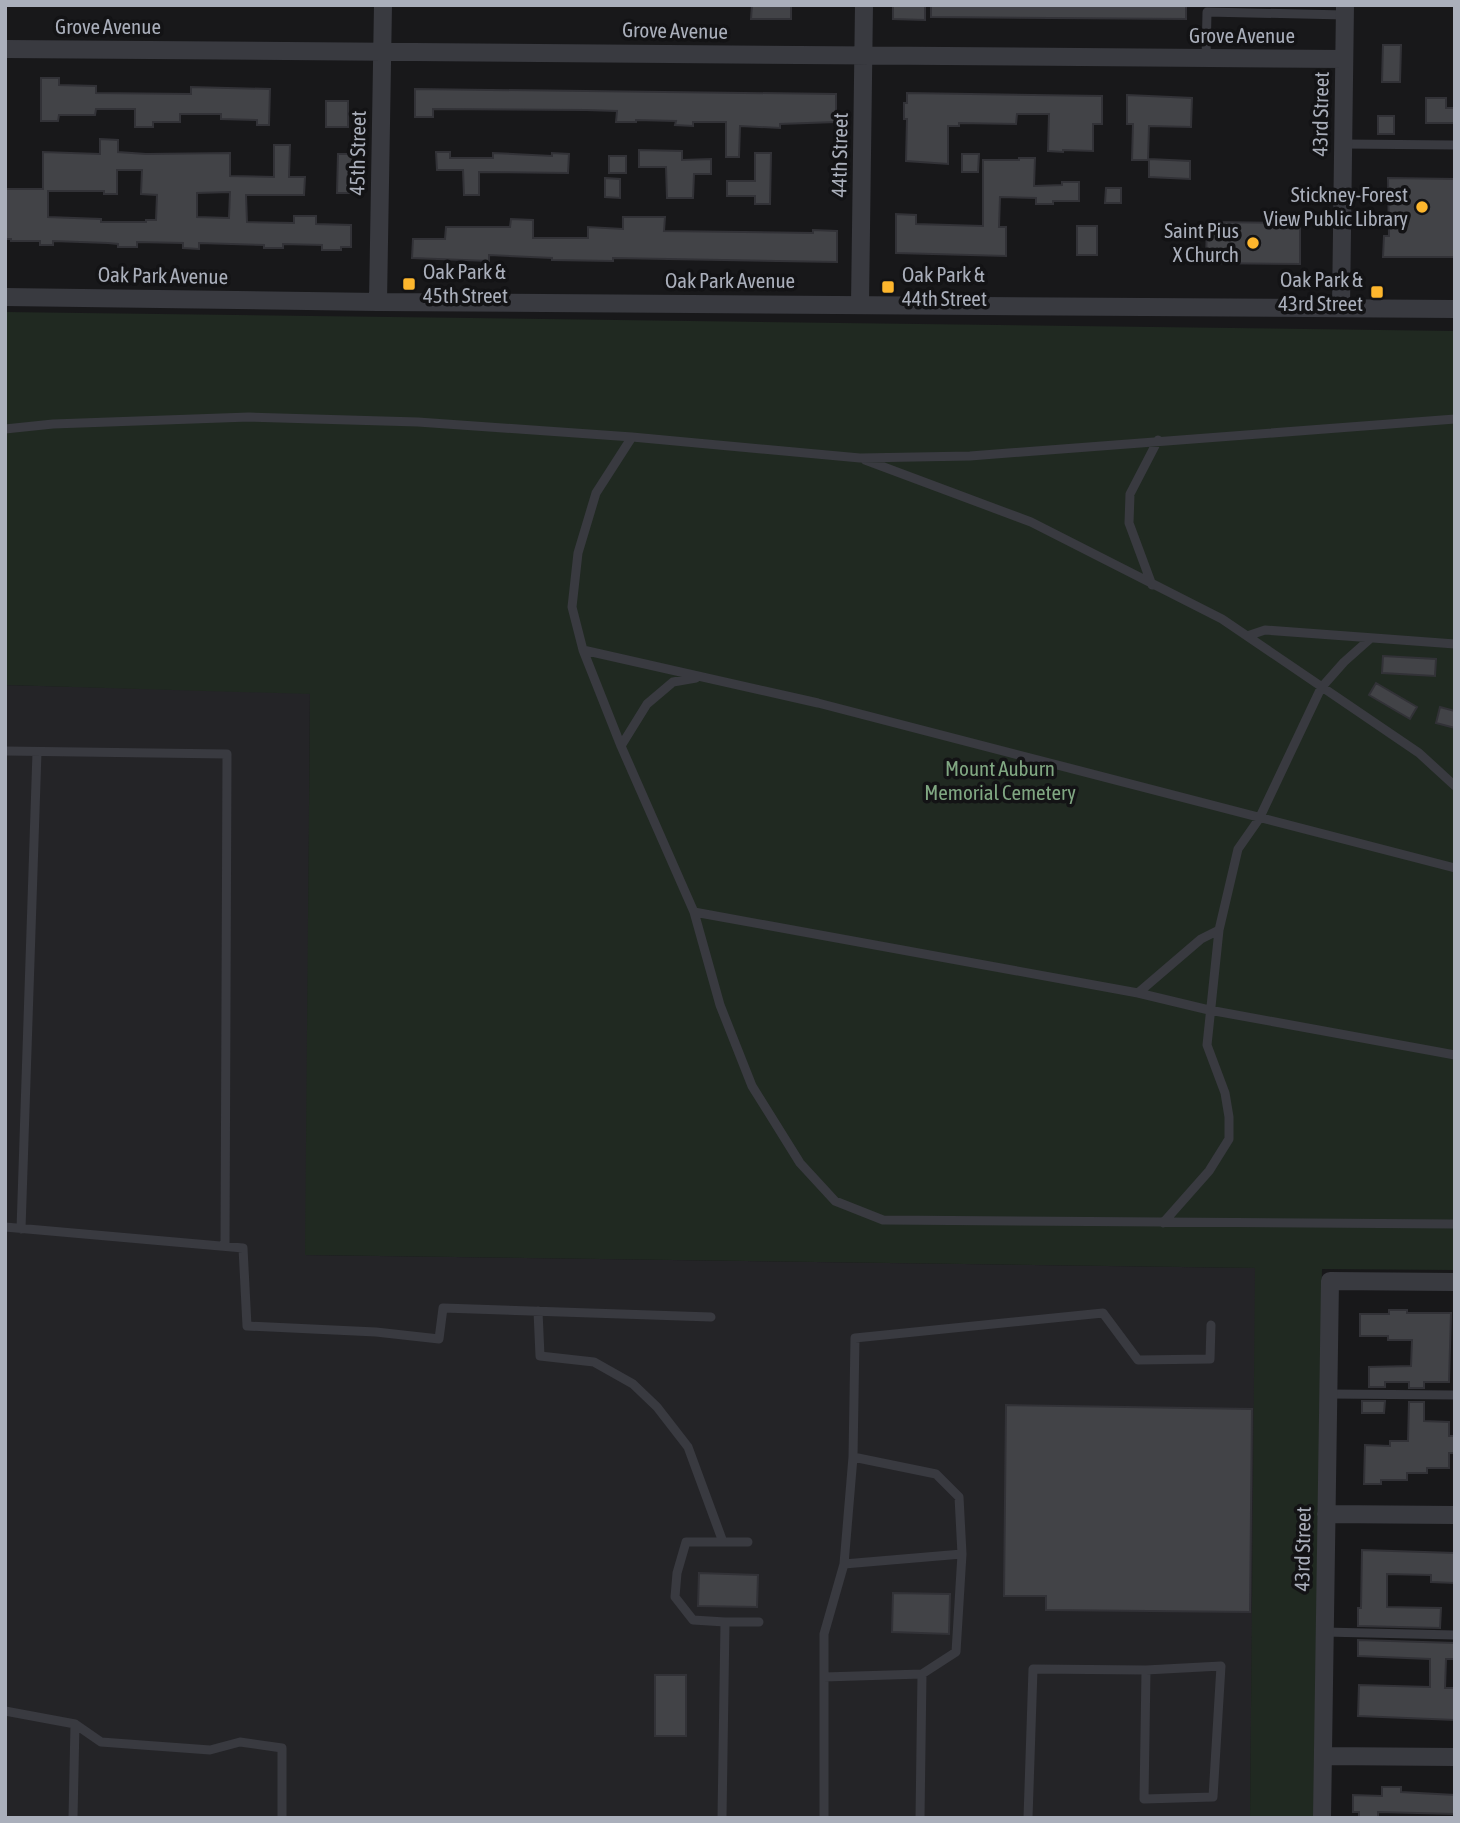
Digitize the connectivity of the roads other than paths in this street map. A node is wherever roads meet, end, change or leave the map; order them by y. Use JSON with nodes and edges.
{"nodes":[{"id":1,"x":383,"y":5,"type":"edge"},
{"id":2,"x":864,"y":5,"type":"edge"},
{"id":3,"x":1345,"y":10,"type":"edge"},
{"id":4,"x":5,"y":49,"type":"edge"},
{"id":5,"x":382,"y":51,"type":"junction"},
{"id":6,"x":863,"y":56,"type":"junction"},
{"id":7,"x":1206,"y":58,"type":"junction"},
{"id":8,"x":1344,"y":59,"type":"junction"},
{"id":9,"x":1343,"y":144,"type":"junction"},
{"id":10,"x":1455,"y":145,"type":"edge"},
{"id":11,"x":5,"y":297,"type":"edge"},
{"id":12,"x":378,"y":302,"type":"junction"},
{"id":13,"x":860,"y":304,"type":"junction"},
{"id":14,"x":1340,"y":307,"type":"junction"},
{"id":15,"x":1455,"y":309,"type":"edge"},
{"id":16,"x":1455,"y":419,"type":"edge"},
{"id":17,"x":5,"y":429,"type":"edge"},
{"id":18,"x":632,"y":437,"type":"junction"},
{"id":19,"x":1158,"y":440,"type":"junction"},
{"id":20,"x":860,"y":458,"type":"junction"},
{"id":21,"x":1152,"y":585,"type":"junction"},
{"id":22,"x":1247,"y":636,"type":"junction"},
{"id":23,"x":1371,"y":638,"type":"junction"},
{"id":24,"x":1455,"y":644,"type":"edge"},
{"id":25,"x":583,"y":650,"type":"junction"},
{"id":26,"x":702,"y":677,"type":"junction"},
{"id":27,"x":1321,"y":688,"type":"junction"},
{"id":28,"x":621,"y":746,"type":"junction"},
{"id":29,"x":5,"y":751,"type":"edge"},
{"id":30,"x":37,"y":752,"type":"junction"},
{"id":31,"x":1455,"y":786,"type":"edge"},
{"id":32,"x":1259,"y":819,"type":"junction"},
{"id":33,"x":1455,"y":868,"type":"edge"},
{"id":34,"x":694,"y":912,"type":"junction"},
{"id":35,"x":1219,"y":930,"type":"junction"},
{"id":36,"x":1138,"y":993,"type":"junction"},
{"id":37,"x":1209,"y":1010,"type":"junction"},
{"id":38,"x":1455,"y":1055,"type":"edge"},
{"id":39,"x":1163,"y":1223,"type":"junction"},
{"id":40,"x":1455,"y":1224,"type":"edge"},
{"id":41,"x":5,"y":1227,"type":"edge"},
{"id":42,"x":21,"y":1229,"type":"junction"},
{"id":43,"x":225,"y":1246,"type":"junction"},
{"id":44,"x":1455,"y":1282,"type":"edge"},
{"id":45,"x":538,"y":1311,"type":"junction"},
{"id":46,"x":711,"y":1317,"type":"dead end"},
{"id":47,"x":1212,"y":1325,"type":"dead end"},
{"id":48,"x":1328,"y":1394,"type":"junction"},
{"id":49,"x":1455,"y":1395,"type":"edge"},
{"id":50,"x":853,"y":1457,"type":"junction"},
{"id":51,"x":1326,"y":1514,"type":"junction"},
{"id":52,"x":1455,"y":1515,"type":"edge"},
{"id":53,"x":723,"y":1542,"type":"junction"},
{"id":54,"x":748,"y":1542,"type":"dead end"},
{"id":55,"x":962,"y":1553,"type":"junction"},
{"id":56,"x":844,"y":1564,"type":"junction"},
{"id":57,"x":725,"y":1622,"type":"junction"},
{"id":58,"x":759,"y":1622,"type":"dead end"},
{"id":59,"x":1324,"y":1632,"type":"junction"},
{"id":60,"x":1455,"y":1634,"type":"edge"},
{"id":61,"x":1146,"y":1670,"type":"junction"},
{"id":62,"x":922,"y":1674,"type":"junction"},
{"id":63,"x":824,"y":1676,"type":"junction"},
{"id":64,"x":5,"y":1711,"type":"edge"},
{"id":65,"x":75,"y":1724,"type":"junction"},
{"id":66,"x":1322,"y":1756,"type":"junction"},
{"id":67,"x":1455,"y":1757,"type":"edge"},
{"id":68,"x":73,"y":1818,"type":"edge"},
{"id":69,"x":282,"y":1818,"type":"edge"},
{"id":70,"x":722,"y":1818,"type":"edge"},
{"id":71,"x":824,"y":1818,"type":"edge"},
{"id":72,"x":920,"y":1818,"type":"edge"},
{"id":73,"x":1028,"y":1818,"type":"edge"},
{"id":74,"x":1322,"y":1818,"type":"edge"}],
"edges":[{"from":1,"to":5,"type":"street","name":"45th Street"},
{"from":2,"to":6,"type":"street","name":"44th Street"},
{"from":3,"to":7,"type":"lane"},
{"from":3,"to":8,"type":"street","name":"43rd Street"},
{"from":4,"to":5,"type":"street","name":"Grove Avenue"},
{"from":5,"to":6,"type":"street","name":"Grove Avenue"},
{"from":5,"to":12,"type":"street","name":"45th Street"},
{"from":6,"to":7,"type":"street","name":"Grove Avenue"},
{"from":6,"to":13,"type":"street","name":"44th Street"},
{"from":7,"to":8,"type":"street","name":"Grove Avenue"},
{"from":8,"to":9,"type":"street","name":"43rd Street"},
{"from":9,"to":10,"type":"lane"},
{"from":9,"to":14,"type":"street","name":"43rd Street"},
{"from":11,"to":12,"type":"street","name":"Oak Park Avenue"},
{"from":12,"to":13,"type":"street","name":"Oak Park Avenue"},
{"from":13,"to":14,"type":"street","name":"Oak Park Avenue"},
{"from":14,"to":15,"type":"street","name":"Oak Park Avenue"},
{"from":16,"to":19,"type":"lane"},
{"from":17,"to":18,"type":"lane"},
{"from":18,"to":20,"type":"lane"},
{"from":18,"to":25,"type":"lane"},
{"from":19,"to":20,"type":"lane"},
{"from":19,"to":21,"type":"lane"},
{"from":20,"to":21,"type":"lane"},
{"from":21,"to":22,"type":"lane"},
{"from":22,"to":23,"type":"lane"},
{"from":22,"to":27,"type":"lane"},
{"from":23,"to":24,"type":"lane"},
{"from":23,"to":27,"type":"lane"},
{"from":25,"to":26,"type":"lane"},
{"from":25,"to":28,"type":"lane"},
{"from":26,"to":28,"type":"lane"},
{"from":26,"to":32,"type":"lane"},
{"from":27,"to":31,"type":"lane"},
{"from":27,"to":32,"type":"lane"},
{"from":28,"to":34,"type":"lane"},
{"from":29,"to":30,"type":"lane"},
{"from":30,"to":42,"type":"lane"},
{"from":30,"to":43,"type":"lane"},
{"from":32,"to":33,"type":"lane"},
{"from":32,"to":35,"type":"lane"},
{"from":34,"to":36,"type":"lane"},
{"from":34,"to":39,"type":"lane"},
{"from":35,"to":36,"type":"lane"},
{"from":35,"to":37,"type":"lane"},
{"from":36,"to":37,"type":"lane"},
{"from":37,"to":38,"type":"lane"},
{"from":37,"to":39,"type":"lane"},
{"from":39,"to":40,"type":"lane"},
{"from":41,"to":42,"type":"lane"},
{"from":42,"to":43,"type":"lane"},
{"from":43,"to":45,"type":"lane"},
{"from":44,"to":48,"type":"street","name":"43rd Street"},
{"from":45,"to":46,"type":"lane"},
{"from":45,"to":53,"type":"lane"},
{"from":47,"to":50,"type":"lane"},
{"from":48,"to":49,"type":"lane"},
{"from":48,"to":51,"type":"street","name":"43rd Street"},
{"from":50,"to":55,"type":"lane"},
{"from":50,"to":56,"type":"lane"},
{"from":51,"to":52,"type":"street"},
{"from":51,"to":59,"type":"street","name":"43rd Street"},
{"from":53,"to":54,"type":"lane"},
{"from":53,"to":57,"type":"lane"},
{"from":55,"to":56,"type":"lane"},
{"from":55,"to":62,"type":"lane"},
{"from":56,"to":63,"type":"lane"},
{"from":57,"to":58,"type":"lane"},
{"from":57,"to":70,"type":"lane"},
{"from":59,"to":60,"type":"lane"},
{"from":59,"to":66,"type":"street","name":"43rd Street"},
{"from":61,"to":61,"type":"lane"},
{"from":61,"to":73,"type":"lane"},
{"from":62,"to":63,"type":"lane"},
{"from":62,"to":72,"type":"lane"},
{"from":63,"to":71,"type":"lane"},
{"from":64,"to":65,"type":"lane"},
{"from":65,"to":68,"type":"lane"},
{"from":65,"to":69,"type":"lane"},
{"from":66,"to":67,"type":"street"},
{"from":66,"to":74,"type":"street","name":"43rd Street"}]}
